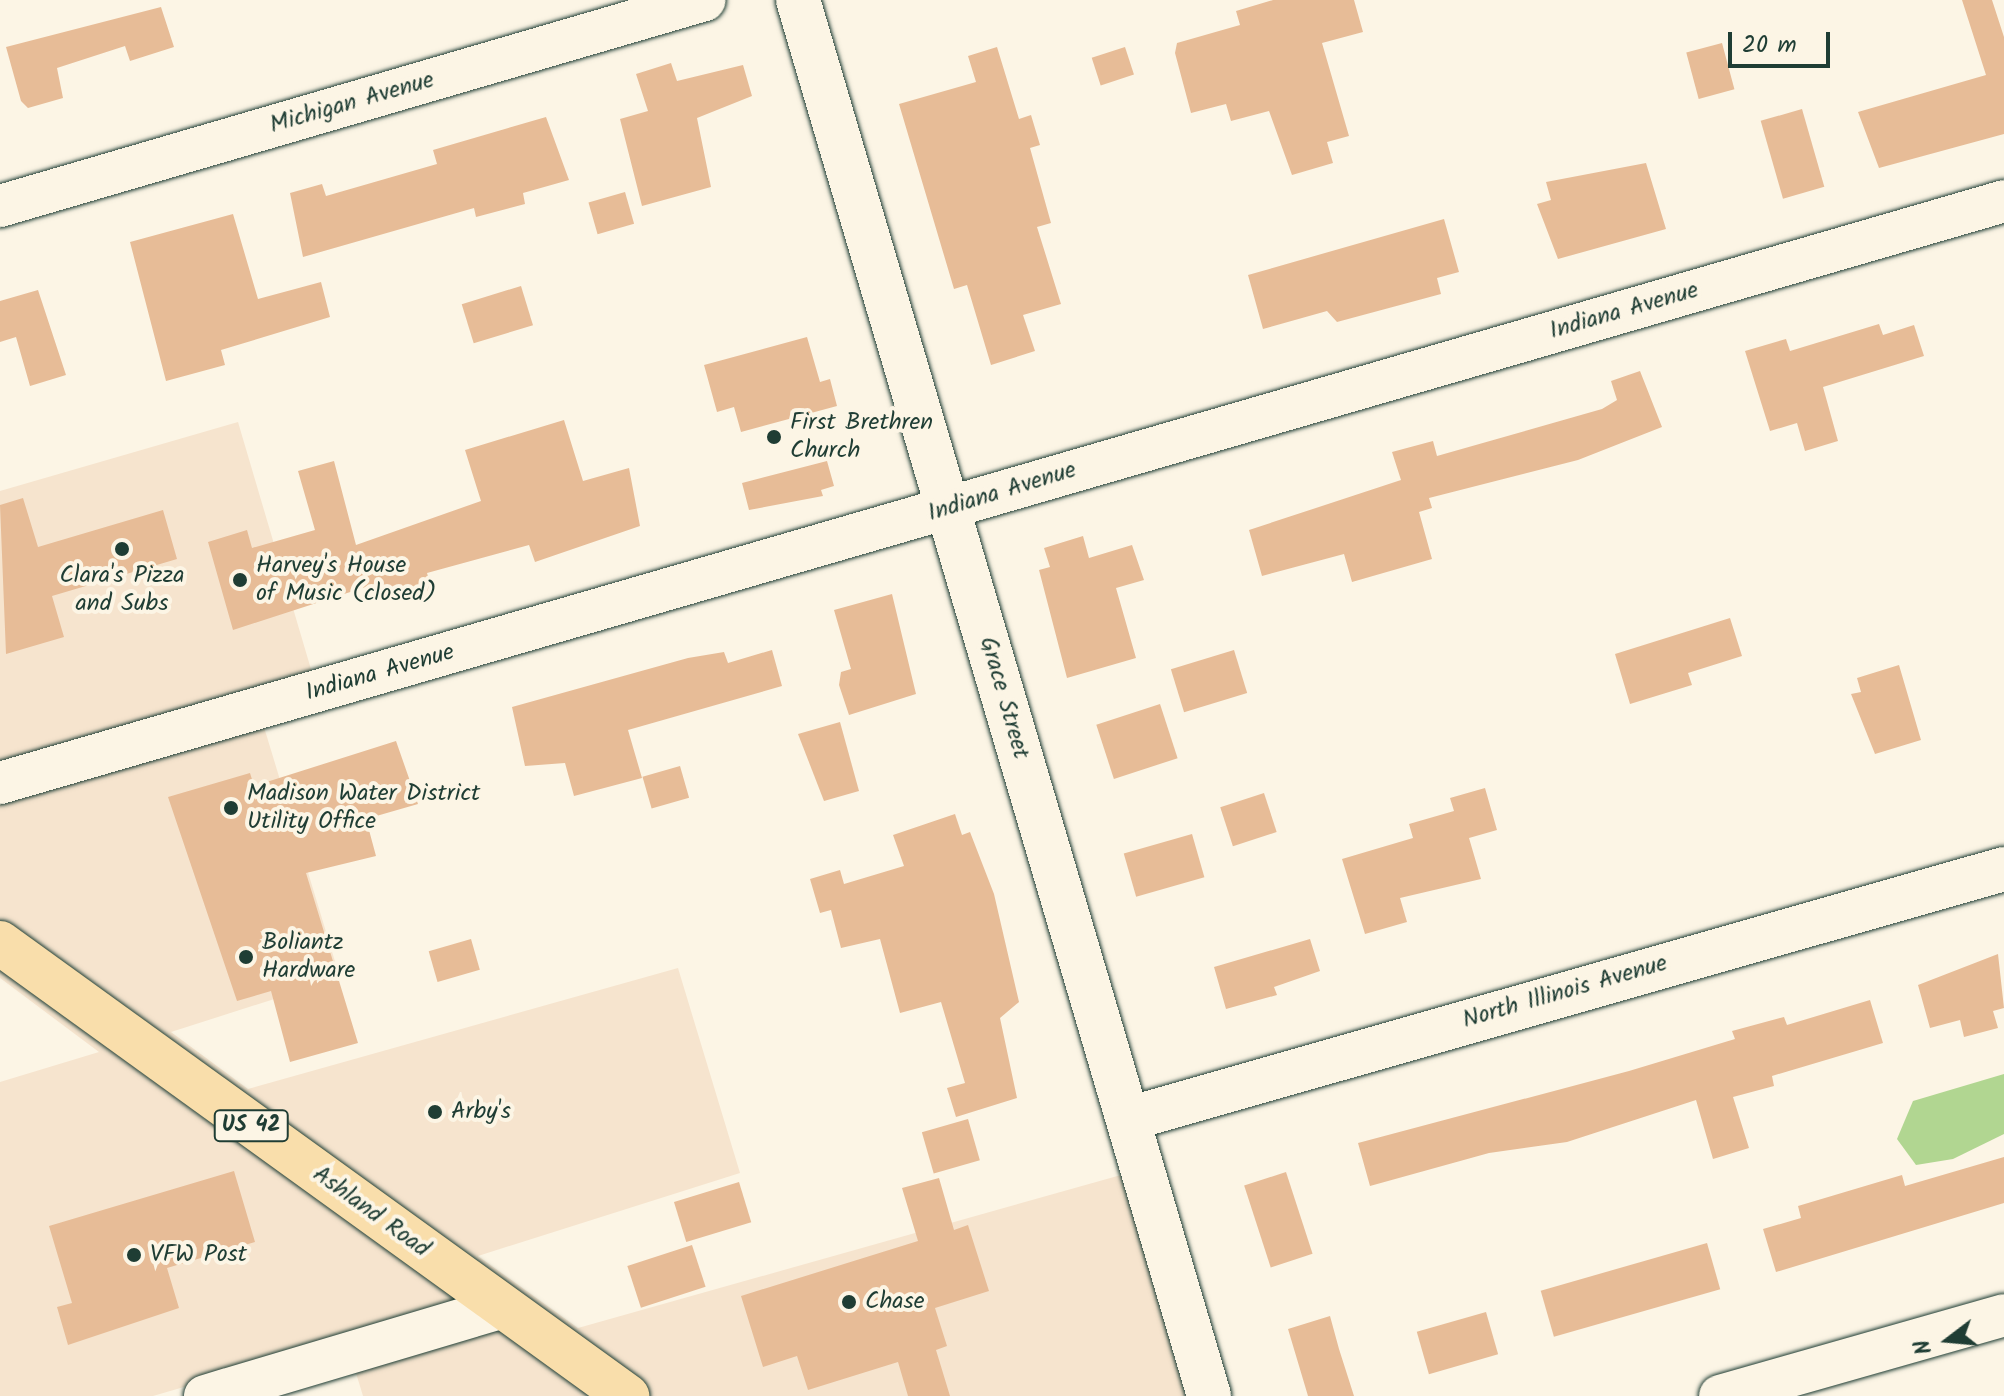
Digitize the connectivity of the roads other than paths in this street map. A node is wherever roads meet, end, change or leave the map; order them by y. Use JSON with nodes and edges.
{"nodes":[{"id":1,"x":705,"y":0,"type":"edge"},
{"id":2,"x":798,"y":0,"type":"edge"},
{"id":3,"x":2004,"y":201,"type":"edge"},
{"id":4,"x":0,"y":206,"type":"edge"},
{"id":5,"x":949,"y":508,"type":"junction"},
{"id":6,"x":0,"y":783,"type":"edge"},
{"id":7,"x":2004,"y":869,"type":"edge"},
{"id":8,"x":0,"y":943,"type":"edge"},
{"id":9,"x":1128,"y":1119,"type":"junction"},
{"id":10,"x":504,"y":1307,"type":"junction"},
{"id":11,"x":2004,"y":1315,"type":"edge"},
{"id":12,"x":205,"y":1396,"type":"edge"},
{"id":13,"x":627,"y":1396,"type":"edge"},
{"id":14,"x":1209,"y":1396,"type":"edge"},
{"id":15,"x":1720,"y":1396,"type":"edge"}],
"edges":[{"from":1,"to":4,"type":"street","name":"Michigan Avenue"},
{"from":2,"to":5,"type":"street","name":"Grace Street"},
{"from":3,"to":5,"type":"street","name":"Indiana Avenue"},
{"from":5,"to":6,"type":"street","name":"Indiana Avenue"},
{"from":5,"to":9,"type":"street","name":"Grace Street"},
{"from":7,"to":9,"type":"street","name":"North Illinois Avenue"},
{"from":8,"to":10,"type":"main road","name":"Ashland Road","number":"US 42"},
{"from":9,"to":14,"type":"street","name":"Grace Street"},
{"from":10,"to":12,"type":"street"},
{"from":10,"to":13,"type":"main road","name":"Ashland Road","number":"US 42"},
{"from":11,"to":15,"type":"street"}]}
